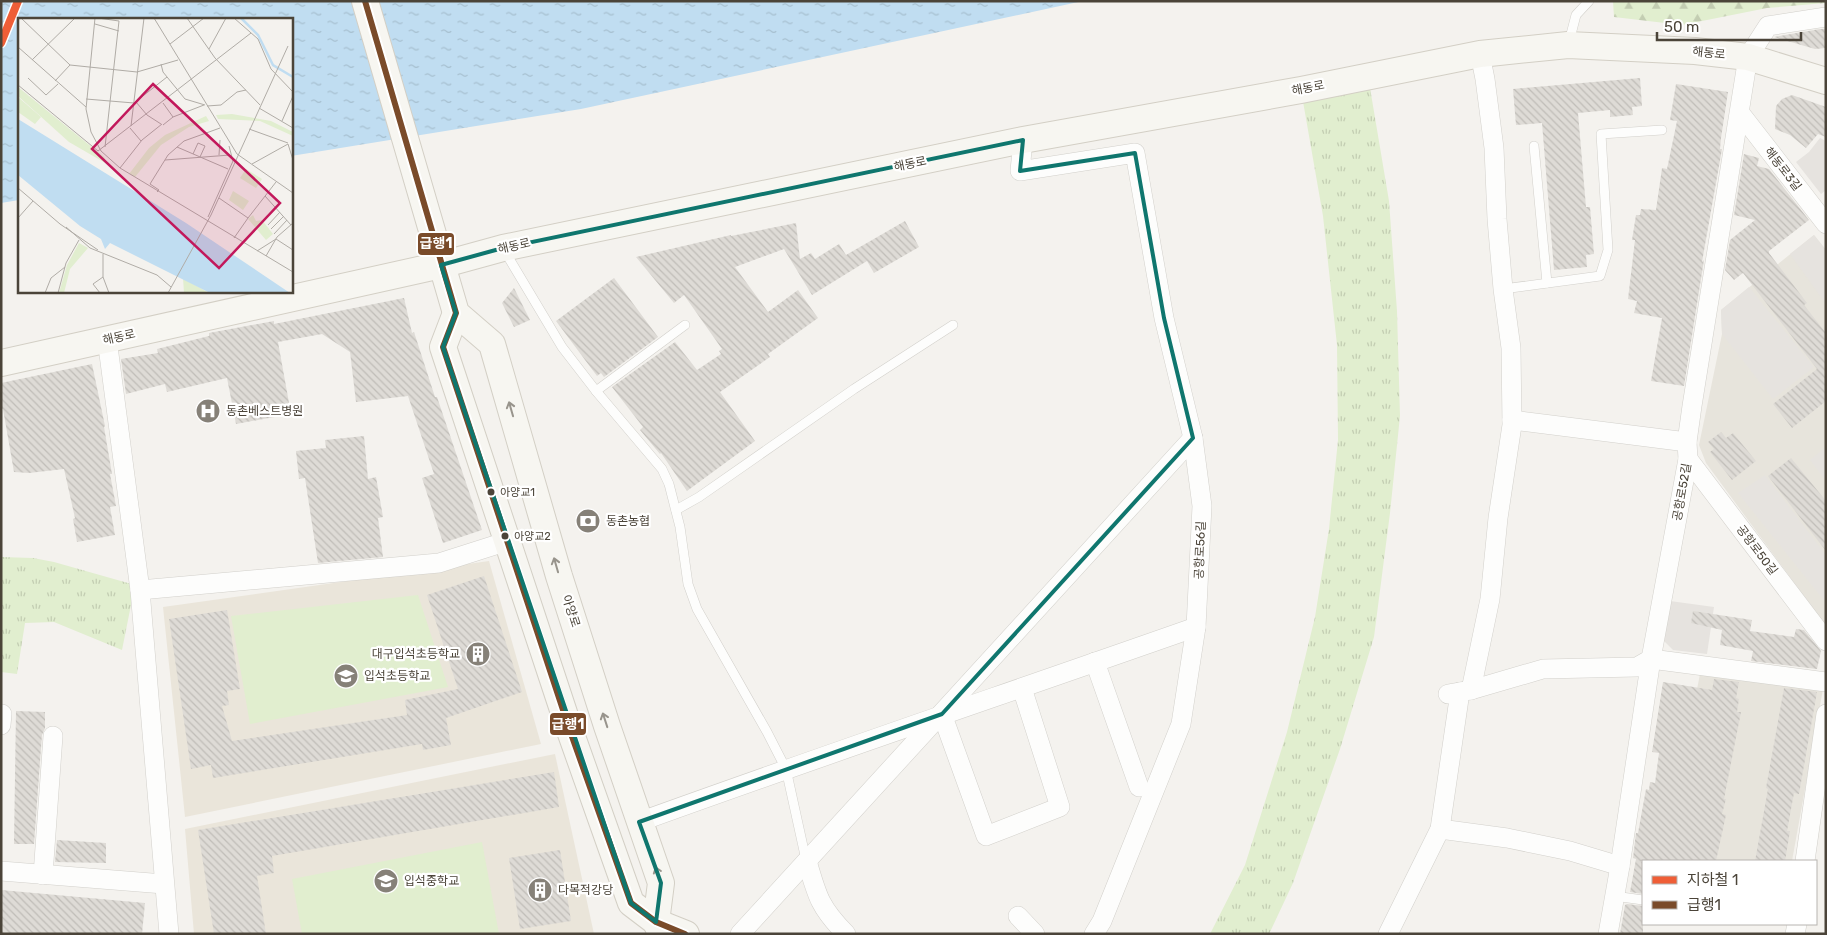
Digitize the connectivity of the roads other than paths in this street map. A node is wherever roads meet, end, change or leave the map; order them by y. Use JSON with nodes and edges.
{"nodes":[{"id":1,"x":364,"y":1,"type":"edge"},
{"id":2,"x":1589,"y":1,"type":"edge"},
{"id":3,"x":1826,"y":17,"type":"edge"},
{"id":4,"x":1568,"y":45,"type":"junction"},
{"id":5,"x":1480,"y":54,"type":"junction"},
{"id":6,"x":1748,"y":57,"type":"junction"},
{"id":7,"x":1826,"y":81,"type":"edge"},
{"id":8,"x":1740,"y":113,"type":"junction"},
{"id":9,"x":1662,"y":130,"type":"dead end"},
{"id":10,"x":1024,"y":140,"type":"junction"},
{"id":11,"x":1534,"y":146,"type":"dead end"},
{"id":12,"x":1826,"y":224,"type":"edge"},
{"id":13,"x":503,"y":248,"type":"junction"},
{"id":14,"x":441,"y":265,"type":"junction"},
{"id":15,"x":1547,"y":283,"type":"junction"},
{"id":16,"x":1503,"y":289,"type":"junction"},
{"id":17,"x":456,"y":313,"type":"junction"},
{"id":18,"x":685,"y":325,"type":"dead end"},
{"id":19,"x":953,"y":325,"type":"dead end"},
{"id":20,"x":107,"y":340,"type":"junction"},
{"id":21,"x":1,"y":363,"type":"edge"},
{"id":22,"x":596,"y":391,"type":"junction"},
{"id":23,"x":1512,"y":420,"type":"junction"},
{"id":24,"x":1193,"y":438,"type":"junction"},
{"id":25,"x":1688,"y":451,"type":"junction"},
{"id":26,"x":676,"y":510,"type":"junction"},
{"id":27,"x":508,"y":541,"type":"junction"},
{"id":28,"x":140,"y":590,"type":"junction"},
{"id":29,"x":1196,"y":627,"type":"junction"},
{"id":30,"x":1826,"y":641,"type":"edge"},
{"id":31,"x":1651,"y":658,"type":"junction"},
{"id":32,"x":1095,"y":662,"type":"junction"},
{"id":33,"x":1826,"y":682,"type":"edge"},
{"id":34,"x":1022,"y":688,"type":"junction"},
{"id":35,"x":1460,"y":692,"type":"junction"},
{"id":36,"x":2,"y":714,"type":"edge"},
{"id":37,"x":942,"y":714,"type":"junction"},
{"id":38,"x":1826,"y":714,"type":"edge"},
{"id":39,"x":1,"y":725,"type":"edge"},
{"id":40,"x":53,"y":736,"type":"dead end"},
{"id":41,"x":786,"y":769,"type":"junction"},
{"id":42,"x":1139,"y":786,"type":"dead end"},
{"id":43,"x":639,"y":822,"type":"junction"},
{"id":44,"x":1440,"y":829,"type":"junction"},
{"id":45,"x":1805,"y":860,"type":"edge"},
{"id":46,"x":807,"y":861,"type":"junction"},
{"id":47,"x":1620,"y":866,"type":"junction"},
{"id":48,"x":1,"y":871,"type":"edge"},
{"id":49,"x":42,"y":875,"type":"junction"},
{"id":50,"x":164,"y":884,"type":"junction"},
{"id":51,"x":1614,"y":896,"type":"junction"},
{"id":52,"x":1642,"y":900,"type":"edge"},
{"id":53,"x":1018,"y":916,"type":"dead end"},
{"id":54,"x":655,"y":930,"type":"edge"},
{"id":55,"x":169,"y":934,"type":"edge"},
{"id":56,"x":686,"y":934,"type":"edge"},
{"id":57,"x":740,"y":934,"type":"edge"},
{"id":58,"x":846,"y":934,"type":"edge"},
{"id":59,"x":1035,"y":934,"type":"edge"},
{"id":60,"x":1094,"y":934,"type":"edge"},
{"id":61,"x":1388,"y":934,"type":"edge"},
{"id":62,"x":1608,"y":934,"type":"edge"}],
"edges":[{"from":1,"to":14,"type":"street"},
{"from":2,"to":4,"type":"lane"},
{"from":3,"to":6,"type":"street"},
{"from":4,"to":5,"type":"street","name":"해동로"},
{"from":4,"to":6,"type":"street","name":"해동로"},
{"from":5,"to":10,"type":"street","name":"해동로"},
{"from":5,"to":16,"type":"street"},
{"from":6,"to":7,"type":"street","name":"해동로"},
{"from":6,"to":8,"type":"street","name":"공항로52길"},
{"from":8,"to":12,"type":"street","name":"해동로3길"},
{"from":8,"to":25,"type":"street","name":"공항로52길"},
{"from":9,"to":15,"type":"lane"},
{"from":10,"to":13,"type":"street","name":"해동로"},
{"from":10,"to":24,"type":"street","name":"공항로56길"},
{"from":11,"to":15,"type":"lane"},
{"from":13,"to":14,"type":"street","name":"해동로"},
{"from":13,"to":22,"type":"lane"},
{"from":14,"to":17,"type":"street"},
{"from":14,"to":20,"type":"street","name":"해동로"},
{"from":15,"to":16,"type":"lane"},
{"from":16,"to":23,"type":"street"},
{"from":17,"to":27,"type":"street"},
{"from":43,"to":17,"type":"street","name":"아양로","one_way":true},
{"from":18,"to":22,"type":"lane"},
{"from":19,"to":26,"type":"lane"},
{"from":20,"to":21,"type":"street","name":"해동로"},
{"from":20,"to":28,"type":"street"},
{"from":22,"to":26,"type":"lane"},
{"from":23,"to":25,"type":"street"},
{"from":23,"to":35,"type":"street"},
{"from":24,"to":29,"type":"street","name":"공항로56길"},
{"from":24,"to":37,"type":"street"},
{"from":25,"to":30,"type":"street","name":"공항로50길"},
{"from":25,"to":31,"type":"street","name":"공항로52길"},
{"from":26,"to":41,"type":"lane"},
{"from":27,"to":28,"type":"street"},
{"from":27,"to":54,"type":"street"},
{"from":28,"to":50,"type":"street"},
{"from":29,"to":32,"type":"street"},
{"from":29,"to":60,"type":"street","name":"공항로56길"},
{"from":31,"to":33,"type":"street"},
{"from":31,"to":35,"type":"street"},
{"from":31,"to":47,"type":"street","name":"공항로52길"},
{"from":32,"to":34,"type":"street"},
{"from":32,"to":42,"type":"street"},
{"from":34,"to":37,"type":"street"},
{"from":34,"to":37,"type":"street"},
{"from":35,"to":44,"type":"street"},
{"from":36,"to":39,"type":"street"},
{"from":37,"to":41,"type":"street"},
{"from":37,"to":46,"type":"street"},
{"from":38,"to":45,"type":"street"},
{"from":40,"to":49,"type":"street"},
{"from":41,"to":43,"type":"street"},
{"from":41,"to":46,"type":"lane"},
{"from":54,"to":43,"type":"street","name":"아양로","one_way":true},
{"from":44,"to":47,"type":"street"},
{"from":44,"to":61,"type":"street"},
{"from":46,"to":57,"type":"street"},
{"from":46,"to":58,"type":"street"},
{"from":47,"to":51,"type":"street","name":"공항로52길"},
{"from":48,"to":49,"type":"street"},
{"from":49,"to":50,"type":"street"},
{"from":50,"to":55,"type":"street"},
{"from":51,"to":52,"type":"lane"},
{"from":51,"to":62,"type":"street","name":"공항로52길"},
{"from":53,"to":59,"type":"street"},
{"from":54,"to":56,"type":"street"}]}
